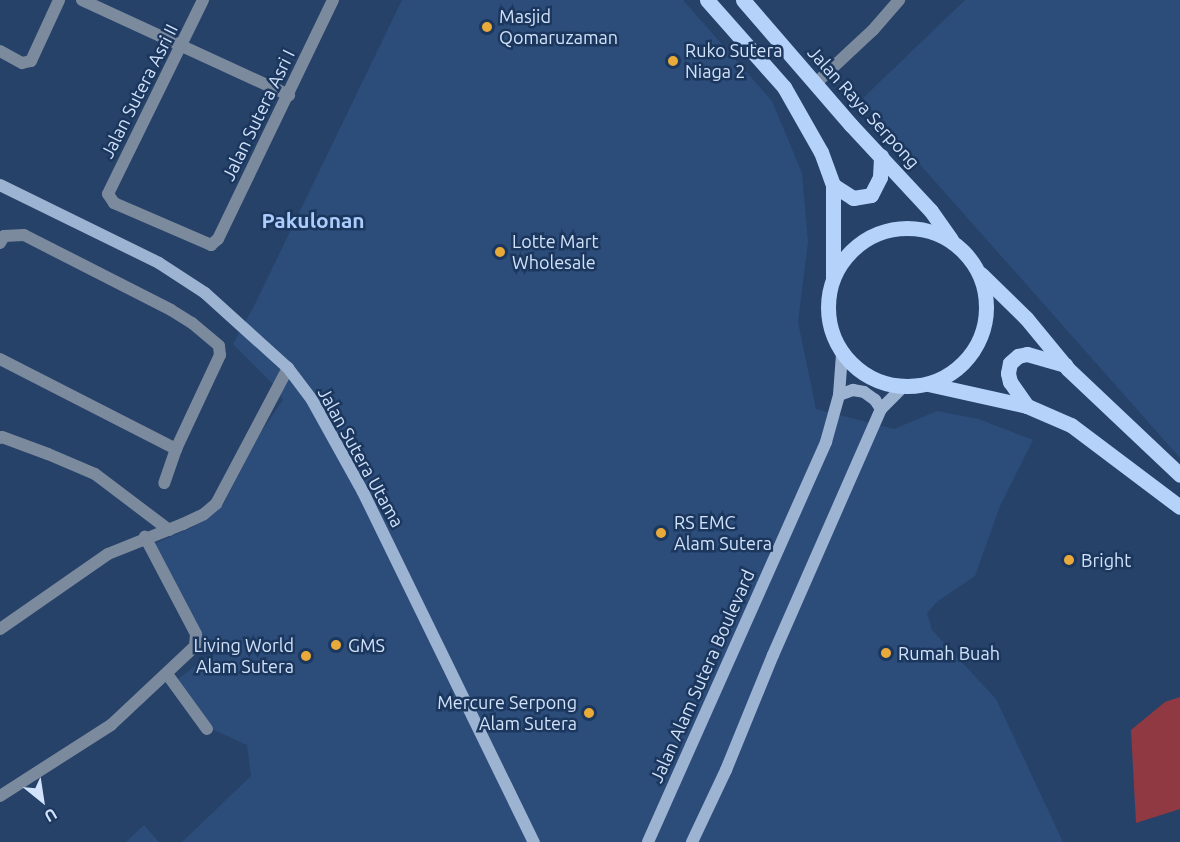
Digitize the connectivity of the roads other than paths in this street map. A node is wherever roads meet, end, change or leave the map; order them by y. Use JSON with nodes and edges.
{"nodes":[{"id":1,"x":59,"y":0,"type":"edge"},
{"id":2,"x":82,"y":0,"type":"edge"},
{"id":3,"x":203,"y":0,"type":"edge"},
{"id":4,"x":333,"y":0,"type":"edge"},
{"id":5,"x":707,"y":0,"type":"edge"},
{"id":6,"x":743,"y":0,"type":"edge"},
{"id":7,"x":899,"y":0,"type":"edge"},
{"id":8,"x":182,"y":45,"type":"junction"},
{"id":9,"x":0,"y":51,"type":"edge"},
{"id":10,"x":815,"y":84,"type":"junction"},
{"id":11,"x":289,"y":95,"type":"junction"},
{"id":12,"x":881,"y":156,"type":"junction"},
{"id":13,"x":0,"y":185,"type":"edge"},
{"id":14,"x":833,"y":185,"type":"junction"},
{"id":15,"x":953,"y":242,"type":"junction"},
{"id":16,"x":0,"y":243,"type":"edge"},
{"id":17,"x":214,"y":244,"type":"joint"},
{"id":18,"x":977,"y":270,"type":"junction"},
{"id":19,"x":833,"y":278,"type":"junction"},
{"id":20,"x":843,"y":354,"type":"junction"},
{"id":21,"x":0,"y":359,"type":"edge"},
{"id":22,"x":1065,"y":365,"type":"junction"},
{"id":23,"x":288,"y":368,"type":"junction"},
{"id":24,"x":927,"y":384,"type":"junction"},
{"id":25,"x":903,"y":387,"type":"junction"},
{"id":26,"x":839,"y":395,"type":"junction"},
{"id":27,"x":1027,"y":406,"type":"junction"},
{"id":28,"x":882,"y":409,"type":"junction"},
{"id":29,"x":1,"y":436,"type":"edge"},
{"id":30,"x":176,"y":449,"type":"junction"},
{"id":31,"x":1180,"y":475,"type":"edge"},
{"id":32,"x":164,"y":483,"type":"dead end"},
{"id":33,"x":1180,"y":507,"type":"edge"},
{"id":34,"x":169,"y":530,"type":"junction"},
{"id":35,"x":145,"y":537,"type":"junction"},
{"id":36,"x":0,"y":629,"type":"edge"},
{"id":37,"x":167,"y":674,"type":"junction"},
{"id":38,"x":207,"y":729,"type":"dead end"},
{"id":39,"x":0,"y":796,"type":"edge"},
{"id":40,"x":534,"y":842,"type":"edge"},
{"id":41,"x":648,"y":842,"type":"edge"},
{"id":42,"x":692,"y":842,"type":"edge"}],
"edges":[{"from":1,"to":9,"type":"street"},
{"from":2,"to":8,"type":"street"},
{"from":3,"to":8,"type":"street","name":"Jalan Sutera Asri II"},
{"from":4,"to":11,"type":"street","name":"Jalan Sutera Asri I"},
{"from":5,"to":14,"type":"main road"},
{"from":6,"to":10,"type":"main road","name":"Jalan Raya Serpong"},
{"from":7,"to":10,"type":"street"},
{"from":8,"to":11,"type":"street"},
{"from":8,"to":17,"type":"street","name":"Jalan Sutera Asri II"},
{"from":10,"to":12,"type":"main road","name":"Jalan Raya Serpong"},
{"from":11,"to":17,"type":"street","name":"Jalan Sutera Asri I"},
{"from":12,"to":14,"type":"main road"},
{"from":12,"to":15,"type":"main road","name":"Jalan Raya Serpong"},
{"from":13,"to":23,"type":"main road","name":"Jalan Sutera Utama"},
{"from":14,"to":19,"type":"main road"},
{"from":15,"to":18,"type":"main road"},
{"from":15,"to":19,"type":"main road"},
{"from":16,"to":30,"type":"street"},
{"from":18,"to":22,"type":"main road"},
{"from":18,"to":24,"type":"main road"},
{"from":19,"to":20,"type":"main road"},
{"from":20,"to":25,"type":"main road"},
{"from":20,"to":26,"type":"main road","name":"Jalan Alam Sutera Boulevard"},
{"from":21,"to":30,"type":"street"},
{"from":22,"to":27,"type":"main road"},
{"from":22,"to":31,"type":"main road"},
{"from":23,"to":34,"type":"street"},
{"from":23,"to":40,"type":"main road","name":"Jalan Sutera Utama"},
{"from":24,"to":25,"type":"main road"},
{"from":24,"to":27,"type":"main road"},
{"from":25,"to":28,"type":"main road"},
{"from":26,"to":28,"type":"main road"},
{"from":26,"to":41,"type":"main road","name":"Jalan Alam Sutera Boulevard"},
{"from":27,"to":33,"type":"main road"},
{"from":28,"to":42,"type":"main road"},
{"from":29,"to":34,"type":"street"},
{"from":30,"to":32,"type":"street"},
{"from":34,"to":35,"type":"street"},
{"from":35,"to":36,"type":"street"},
{"from":35,"to":37,"type":"street"},
{"from":37,"to":38,"type":"street"},
{"from":37,"to":39,"type":"street"}]}
